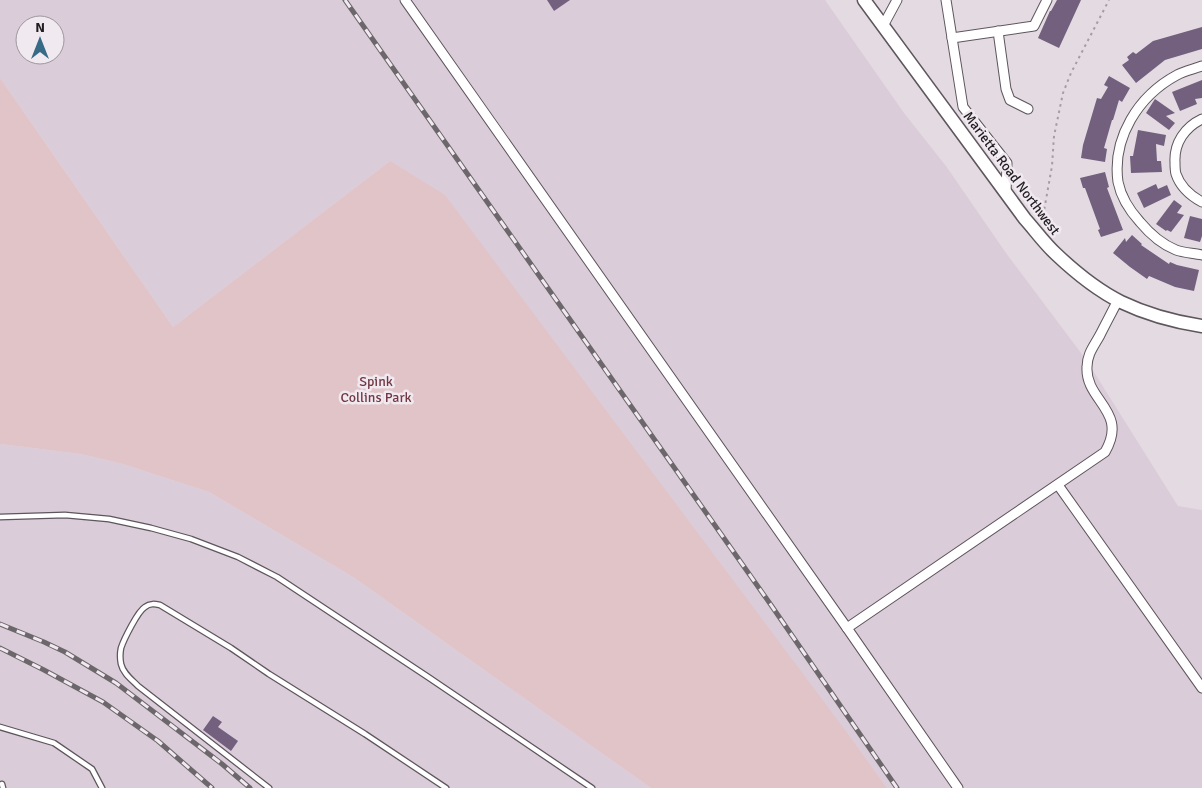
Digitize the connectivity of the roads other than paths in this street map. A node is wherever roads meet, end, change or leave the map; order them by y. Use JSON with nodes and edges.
{"nodes":[{"id":1,"x":406,"y":0,"type":"edge"},
{"id":2,"x":864,"y":0,"type":"edge"},
{"id":3,"x":897,"y":0,"type":"edge"},
{"id":4,"x":946,"y":0,"type":"edge"},
{"id":5,"x":1047,"y":0,"type":"edge"},
{"id":6,"x":883,"y":26,"type":"junction"},
{"id":7,"x":998,"y":31,"type":"junction"},
{"id":8,"x":952,"y":38,"type":"junction"},
{"id":9,"x":1202,"y":66,"type":"edge"},
{"id":10,"x":1028,"y":109,"type":"dead end"},
{"id":11,"x":1202,"y":119,"type":"edge"},
{"id":12,"x":1006,"y":193,"type":"junction"},
{"id":13,"x":1202,"y":202,"type":"edge"},
{"id":14,"x":1202,"y":255,"type":"edge"},
{"id":15,"x":1118,"y":300,"type":"junction"},
{"id":16,"x":1202,"y":326,"type":"edge"},
{"id":17,"x":1058,"y":485,"type":"junction"},
{"id":18,"x":0,"y":517,"type":"edge"},
{"id":19,"x":847,"y":628,"type":"junction"},
{"id":20,"x":1202,"y":688,"type":"edge"},
{"id":21,"x":0,"y":727,"type":"edge"},
{"id":22,"x":102,"y":788,"type":"edge"},
{"id":23,"x":269,"y":788,"type":"edge"},
{"id":24,"x":446,"y":788,"type":"edge"},
{"id":25,"x":592,"y":788,"type":"edge"},
{"id":26,"x":958,"y":788,"type":"edge"}],
"edges":[{"from":1,"to":19,"type":"street"},
{"from":2,"to":6,"type":"main road","name":"Marietta Road Northwest"},
{"from":3,"to":6,"type":"street"},
{"from":4,"to":8,"type":"street"},
{"from":5,"to":7,"type":"street"},
{"from":6,"to":12,"type":"main road","name":"Marietta Road Northwest"},
{"from":7,"to":8,"type":"street"},
{"from":7,"to":10,"type":"street"},
{"from":8,"to":12,"type":"street"},
{"from":9,"to":14,"type":"street"},
{"from":11,"to":13,"type":"street"},
{"from":12,"to":15,"type":"main road","name":"Marietta Road Northwest"},
{"from":15,"to":16,"type":"main road","name":"Marietta Road Northwest"},
{"from":15,"to":17,"type":"street"},
{"from":17,"to":19,"type":"street"},
{"from":17,"to":20,"type":"street"},
{"from":18,"to":25,"type":"lane"},
{"from":19,"to":26,"type":"street"},
{"from":21,"to":22,"type":"lane"},
{"from":23,"to":24,"type":"lane"}]}
